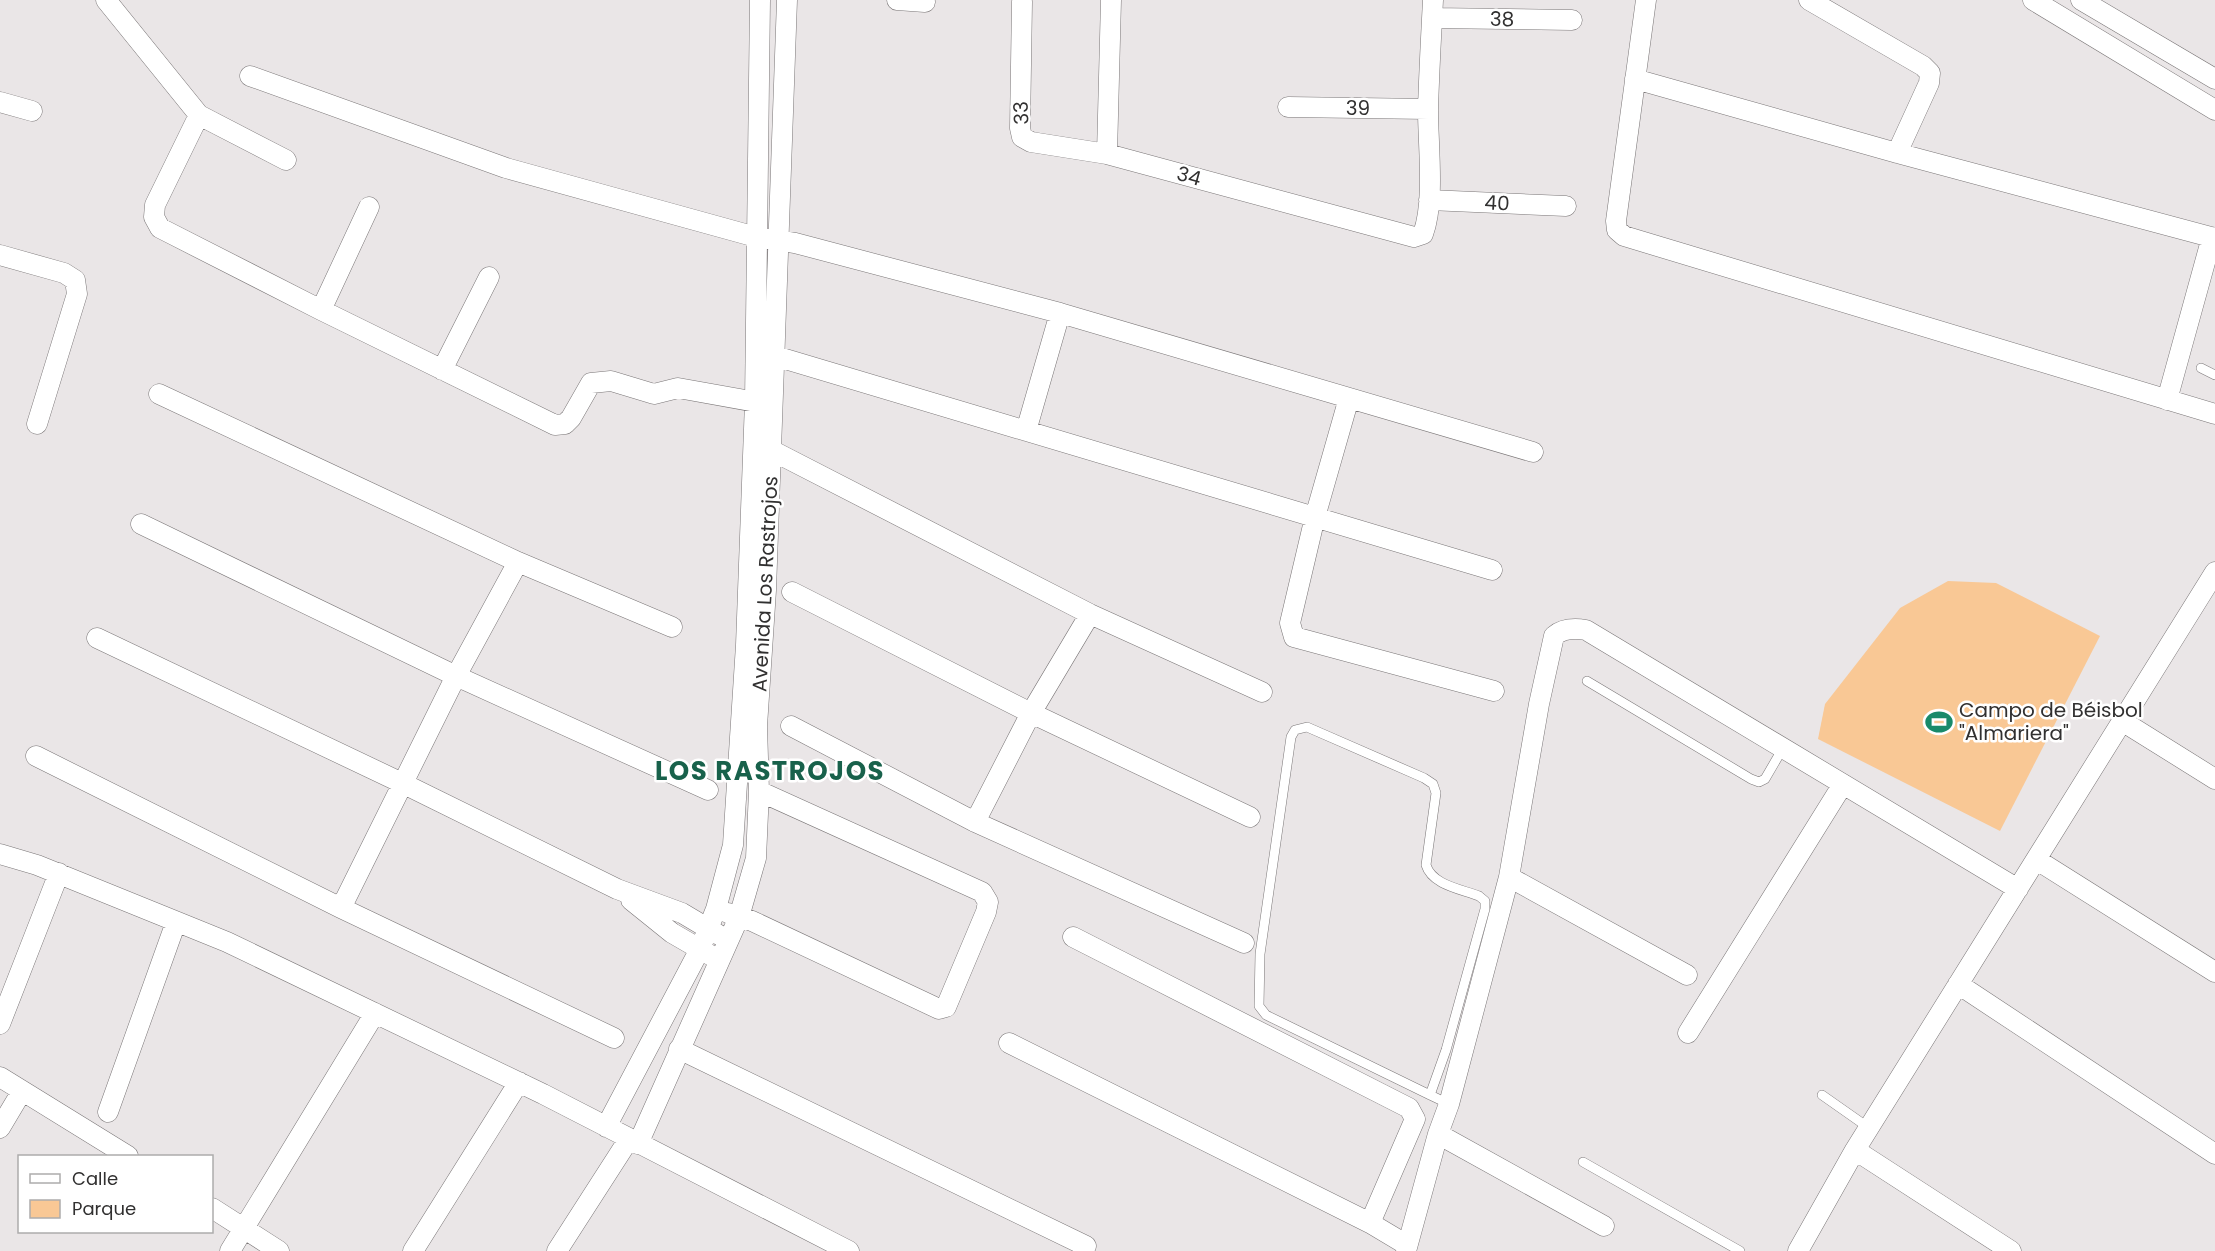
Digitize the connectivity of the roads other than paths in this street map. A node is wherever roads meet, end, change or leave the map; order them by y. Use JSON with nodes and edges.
{"nodes":[{"id":1,"x":105,"y":0,"type":"edge"},
{"id":2,"x":760,"y":0,"type":"edge"},
{"id":3,"x":787,"y":0,"type":"edge"},
{"id":4,"x":897,"y":0,"type":"edge"},
{"id":5,"x":1111,"y":0,"type":"edge"},
{"id":6,"x":1646,"y":0,"type":"edge"},
{"id":7,"x":1809,"y":0,"type":"edge"},
{"id":8,"x":2033,"y":0,"type":"edge"},
{"id":9,"x":2081,"y":0,"type":"edge"},
{"id":10,"x":925,"y":2,"type":"dead end"},
{"id":11,"x":1022,"y":2,"type":"dead end"},
{"id":12,"x":1432,"y":9,"type":"edge"},
{"id":13,"x":1572,"y":20,"type":"dead end"},
{"id":14,"x":250,"y":76,"type":"dead end"},
{"id":15,"x":1635,"y":79,"type":"junction"},
{"id":16,"x":2215,"y":79,"type":"edge"},
{"id":17,"x":0,"y":102,"type":"edge"},
{"id":18,"x":1288,"y":107,"type":"dead end"},
{"id":19,"x":1428,"y":109,"type":"junction"},
{"id":20,"x":2215,"y":110,"type":"edge"},
{"id":21,"x":32,"y":111,"type":"dead end"},
{"id":22,"x":199,"y":115,"type":"junction"},
{"id":23,"x":1896,"y":153,"type":"junction"},
{"id":24,"x":1107,"y":154,"type":"junction"},
{"id":25,"x":286,"y":160,"type":"dead end"},
{"id":26,"x":1429,"y":200,"type":"junction"},
{"id":27,"x":1566,"y":206,"type":"dead end"},
{"id":28,"x":369,"y":207,"type":"dead end"},
{"id":29,"x":756,"y":237,"type":"junction"},
{"id":30,"x":2214,"y":238,"type":"edge"},
{"id":31,"x":778,"y":242,"type":"junction"},
{"id":32,"x":0,"y":255,"type":"edge"},
{"id":33,"x":489,"y":277,"type":"dead end"},
{"id":34,"x":321,"y":310,"type":"junction"},
{"id":35,"x":1060,"y":314,"type":"junction"},
{"id":36,"x":765,"y":353,"type":"junction"},
{"id":37,"x":2201,"y":368,"type":"dead end"},
{"id":38,"x":442,"y":370,"type":"junction"},
{"id":39,"x":2215,"y":375,"type":"edge"},
{"id":40,"x":159,"y":394,"type":"dead end"},
{"id":41,"x":1349,"y":398,"type":"junction"},
{"id":42,"x":2167,"y":400,"type":"junction"},
{"id":43,"x":764,"y":403,"type":"junction"},
{"id":44,"x":2215,"y":414,"type":"edge"},
{"id":45,"x":38,"y":424,"type":"dead end"},
{"id":46,"x":1026,"y":431,"type":"junction"},
{"id":47,"x":762,"y":448,"type":"junction"},
{"id":48,"x":1533,"y":452,"type":"dead end"},
{"id":49,"x":1315,"y":517,"type":"junction"},
{"id":50,"x":141,"y":524,"type":"dead end"},
{"id":51,"x":518,"y":562,"type":"junction"},
{"id":52,"x":1492,"y":570,"type":"dead end"},
{"id":53,"x":2214,"y":574,"type":"edge"},
{"id":54,"x":792,"y":592,"type":"dead end"},
{"id":55,"x":1090,"y":614,"type":"junction"},
{"id":56,"x":672,"y":627,"type":"dead end"},
{"id":57,"x":97,"y":639,"type":"dead end"},
{"id":58,"x":456,"y":676,"type":"junction"},
{"id":59,"x":1587,"y":681,"type":"dead end"},
{"id":60,"x":1494,"y":691,"type":"dead end"},
{"id":61,"x":1262,"y":692,"type":"dead end"},
{"id":62,"x":1031,"y":713,"type":"junction"},
{"id":63,"x":2122,"y":721,"type":"junction"},
{"id":64,"x":791,"y":726,"type":"dead end"},
{"id":65,"x":1782,"y":748,"type":"junction"},
{"id":66,"x":36,"y":756,"type":"dead end"},
{"id":67,"x":2215,"y":779,"type":"edge"},
{"id":68,"x":402,"y":783,"type":"junction"},
{"id":69,"x":1843,"y":784,"type":"junction"},
{"id":70,"x":708,"y":790,"type":"dead end"},
{"id":71,"x":759,"y":791,"type":"junction"},
{"id":72,"x":1250,"y":817,"type":"dead end"},
{"id":73,"x":975,"y":822,"type":"junction"},
{"id":74,"x":0,"y":855,"type":"edge"},
{"id":75,"x":2037,"y":860,"type":"junction"},
{"id":76,"x":59,"y":873,"type":"junction"},
{"id":77,"x":1509,"y":878,"type":"junction"},
{"id":78,"x":617,"y":889,"type":"junction"},
{"id":79,"x":2018,"y":889,"type":"junction"},
{"id":80,"x":340,"y":908,"type":"junction"},
{"id":81,"x":716,"y":909,"type":"junction"},
{"id":82,"x":739,"y":917,"type":"junction"},
{"id":83,"x":176,"y":922,"type":"junction"},
{"id":84,"x":708,"y":929,"type":"junction"},
{"id":85,"x":1073,"y":937,"type":"dead end"},
{"id":86,"x":729,"y":940,"type":"junction"},
{"id":87,"x":1244,"y":943,"type":"dead end"},
{"id":88,"x":700,"y":949,"type":"junction"},
{"id":89,"x":720,"y":961,"type":"junction"},
{"id":90,"x":2215,"y":972,"type":"edge"},
{"id":91,"x":1687,"y":975,"type":"dead end"},
{"id":92,"x":1958,"y":984,"type":"junction"},
{"id":93,"x":375,"y":1013,"type":"junction"},
{"id":94,"x":0,"y":1024,"type":"edge"},
{"id":95,"x":1688,"y":1033,"type":"dead end"},
{"id":96,"x":614,"y":1038,"type":"dead end"},
{"id":97,"x":1009,"y":1043,"type":"dead end"},
{"id":98,"x":679,"y":1049,"type":"junction"},
{"id":99,"x":0,"y":1077,"type":"edge"},
{"id":100,"x":519,"y":1082,"type":"junction"},
{"id":101,"x":22,"y":1091,"type":"junction"},
{"id":102,"x":1430,"y":1095,"type":"junction"},
{"id":103,"x":1822,"y":1095,"type":"dead end"},
{"id":104,"x":1449,"y":1104,"type":"junction"},
{"id":105,"x":108,"y":1112,"type":"dead end"},
{"id":106,"x":606,"y":1127,"type":"junction"},
{"id":107,"x":0,"y":1128,"type":"edge"},
{"id":108,"x":1869,"y":1128,"type":"junction"},
{"id":109,"x":1438,"y":1134,"type":"junction"},
{"id":110,"x":633,"y":1141,"type":"junction"},
{"id":111,"x":1855,"y":1150,"type":"junction"},
{"id":112,"x":2215,"y":1154,"type":"edge"},
{"id":113,"x":126,"y":1155,"type":"edge"},
{"id":114,"x":1583,"y":1162,"type":"dead end"},
{"id":115,"x":213,"y":1209,"type":"edge"},
{"id":116,"x":1370,"y":1223,"type":"junction"},
{"id":117,"x":1604,"y":1226,"type":"dead end"},
{"id":118,"x":243,"y":1227,"type":"junction"},
{"id":119,"x":1086,"y":1246,"type":"dead end"},
{"id":120,"x":1407,"y":1248,"type":"edge"},
{"id":121,"x":230,"y":1251,"type":"edge"},
{"id":122,"x":279,"y":1251,"type":"edge"},
{"id":123,"x":413,"y":1251,"type":"edge"},
{"id":124,"x":557,"y":1251,"type":"edge"},
{"id":125,"x":849,"y":1251,"type":"edge"},
{"id":126,"x":1740,"y":1251,"type":"edge"},
{"id":127,"x":1798,"y":1251,"type":"edge"},
{"id":128,"x":2011,"y":1251,"type":"edge"}],
"edges":[{"from":1,"to":22,"type":"street"},
{"from":2,"to":29,"type":"street","name":"Avenida Los Rastrojos"},
{"from":3,"to":31,"type":"street","name":"Avenida Los Rastrojos"},
{"from":4,"to":10,"type":"street"},
{"from":5,"to":24,"type":"street"},
{"from":6,"to":15,"type":"street"},
{"from":7,"to":23,"type":"street"},
{"from":8,"to":20,"type":"street"},
{"from":9,"to":16,"type":"street"},
{"from":11,"to":24,"type":"street","name":"33"},
{"from":12,"to":13,"type":"street","name":"38"},
{"from":12,"to":19,"type":"street"},
{"from":14,"to":29,"type":"street"},
{"from":15,"to":23,"type":"street"},
{"from":15,"to":42,"type":"street"},
{"from":17,"to":21,"type":"street"},
{"from":18,"to":19,"type":"street","name":"39"},
{"from":19,"to":26,"type":"street"},
{"from":22,"to":25,"type":"street"},
{"from":22,"to":34,"type":"street"},
{"from":23,"to":30,"type":"street"},
{"from":24,"to":26,"type":"street","name":"34"},
{"from":26,"to":27,"type":"street","name":"40"},
{"from":28,"to":34,"type":"street"},
{"from":29,"to":31,"type":"street"},
{"from":29,"to":36,"type":"street","name":"Avenida Los Rastrojos"},
{"from":30,"to":42,"type":"street"},
{"from":31,"to":35,"type":"street"},
{"from":31,"to":36,"type":"street","name":"Avenida Los Rastrojos"},
{"from":32,"to":45,"type":"street"},
{"from":33,"to":38,"type":"street"},
{"from":34,"to":38,"type":"street"},
{"from":35,"to":41,"type":"street"},
{"from":35,"to":46,"type":"street"},
{"from":36,"to":43,"type":"street","name":"Avenida Los Rastrojos"},
{"from":36,"to":46,"type":"street"},
{"from":37,"to":39,"type":"lane"},
{"from":38,"to":43,"type":"street"},
{"from":40,"to":51,"type":"street"},
{"from":41,"to":48,"type":"street"},
{"from":41,"to":49,"type":"street"},
{"from":42,"to":44,"type":"street"},
{"from":43,"to":47,"type":"street","name":"Avenida Los Rastrojos"},
{"from":46,"to":49,"type":"street"},
{"from":47,"to":55,"type":"street"},
{"from":47,"to":71,"type":"street","name":"Avenida Los Rastrojos"},
{"from":47,"to":81,"type":"street","name":"Avenida Los Rastrojos"},
{"from":49,"to":52,"type":"street"},
{"from":49,"to":60,"type":"street"},
{"from":50,"to":58,"type":"street"},
{"from":51,"to":56,"type":"street"},
{"from":51,"to":58,"type":"street"},
{"from":53,"to":63,"type":"street"},
{"from":54,"to":62,"type":"street"},
{"from":55,"to":61,"type":"street"},
{"from":55,"to":62,"type":"street"},
{"from":57,"to":68,"type":"street"},
{"from":58,"to":68,"type":"street"},
{"from":58,"to":70,"type":"street"},
{"from":59,"to":65,"type":"lane"},
{"from":62,"to":72,"type":"street"},
{"from":62,"to":73,"type":"street"},
{"from":63,"to":67,"type":"street"},
{"from":63,"to":75,"type":"street"},
{"from":64,"to":73,"type":"street"},
{"from":65,"to":69,"type":"street"},
{"from":65,"to":77,"type":"street"},
{"from":66,"to":80,"type":"street"},
{"from":68,"to":78,"type":"street"},
{"from":68,"to":80,"type":"street"},
{"from":69,"to":79,"type":"street"},
{"from":69,"to":95,"type":"street"},
{"from":71,"to":82,"type":"street","name":"Avenida Los Rastrojos"},
{"from":71,"to":82,"type":"street"},
{"from":73,"to":87,"type":"street"},
{"from":74,"to":76,"type":"street"},
{"from":75,"to":79,"type":"street"},
{"from":75,"to":90,"type":"street"},
{"from":76,"to":83,"type":"street"},
{"from":76,"to":94,"type":"street"},
{"from":77,"to":91,"type":"street"},
{"from":77,"to":104,"type":"street"},
{"from":78,"to":84,"type":"street"},
{"from":78,"to":88,"type":"street"},
{"from":79,"to":92,"type":"street"},
{"from":80,"to":96,"type":"street"},
{"from":81,"to":82,"type":"street"},
{"from":81,"to":84,"type":"street","name":"Avenida Los Rastrojos"},
{"from":82,"to":86,"type":"street","name":"Avenida Los Rastrojos"},
{"from":83,"to":93,"type":"street"},
{"from":83,"to":105,"type":"street"},
{"from":84,"to":86,"type":"street"},
{"from":84,"to":88,"type":"street","name":"Avenida Los Rastrojos"},
{"from":85,"to":116,"type":"street"},
{"from":86,"to":89,"type":"street","name":"Avenida Los Rastrojos"},
{"from":88,"to":89,"type":"street"},
{"from":88,"to":106,"type":"street","name":"Avenida Los Rastrojos"},
{"from":89,"to":98,"type":"street","name":"Avenida Los Rastrojos"},
{"from":92,"to":108,"type":"street"},
{"from":92,"to":112,"type":"street"},
{"from":93,"to":100,"type":"street"},
{"from":93,"to":118,"type":"street"},
{"from":97,"to":116,"type":"street"},
{"from":98,"to":110,"type":"street","name":"Avenida Los Rastrojos"},
{"from":98,"to":119,"type":"street"},
{"from":99,"to":101,"type":"street"},
{"from":100,"to":106,"type":"street"},
{"from":100,"to":123,"type":"street"},
{"from":101,"to":107,"type":"street"},
{"from":101,"to":113,"type":"street"},
{"from":102,"to":102,"type":"lane"},
{"from":102,"to":104,"type":"lane"},
{"from":103,"to":108,"type":"lane"},
{"from":104,"to":109,"type":"street"},
{"from":106,"to":110,"type":"street"},
{"from":108,"to":111,"type":"street"},
{"from":109,"to":117,"type":"street"},
{"from":109,"to":120,"type":"street"},
{"from":110,"to":124,"type":"street","name":"Avenida Los Rastrojos"},
{"from":110,"to":125,"type":"street"},
{"from":111,"to":127,"type":"street"},
{"from":111,"to":128,"type":"street"},
{"from":114,"to":126,"type":"lane"},
{"from":115,"to":118,"type":"street"},
{"from":116,"to":120,"type":"street"},
{"from":118,"to":121,"type":"street"},
{"from":118,"to":122,"type":"street"}]}
